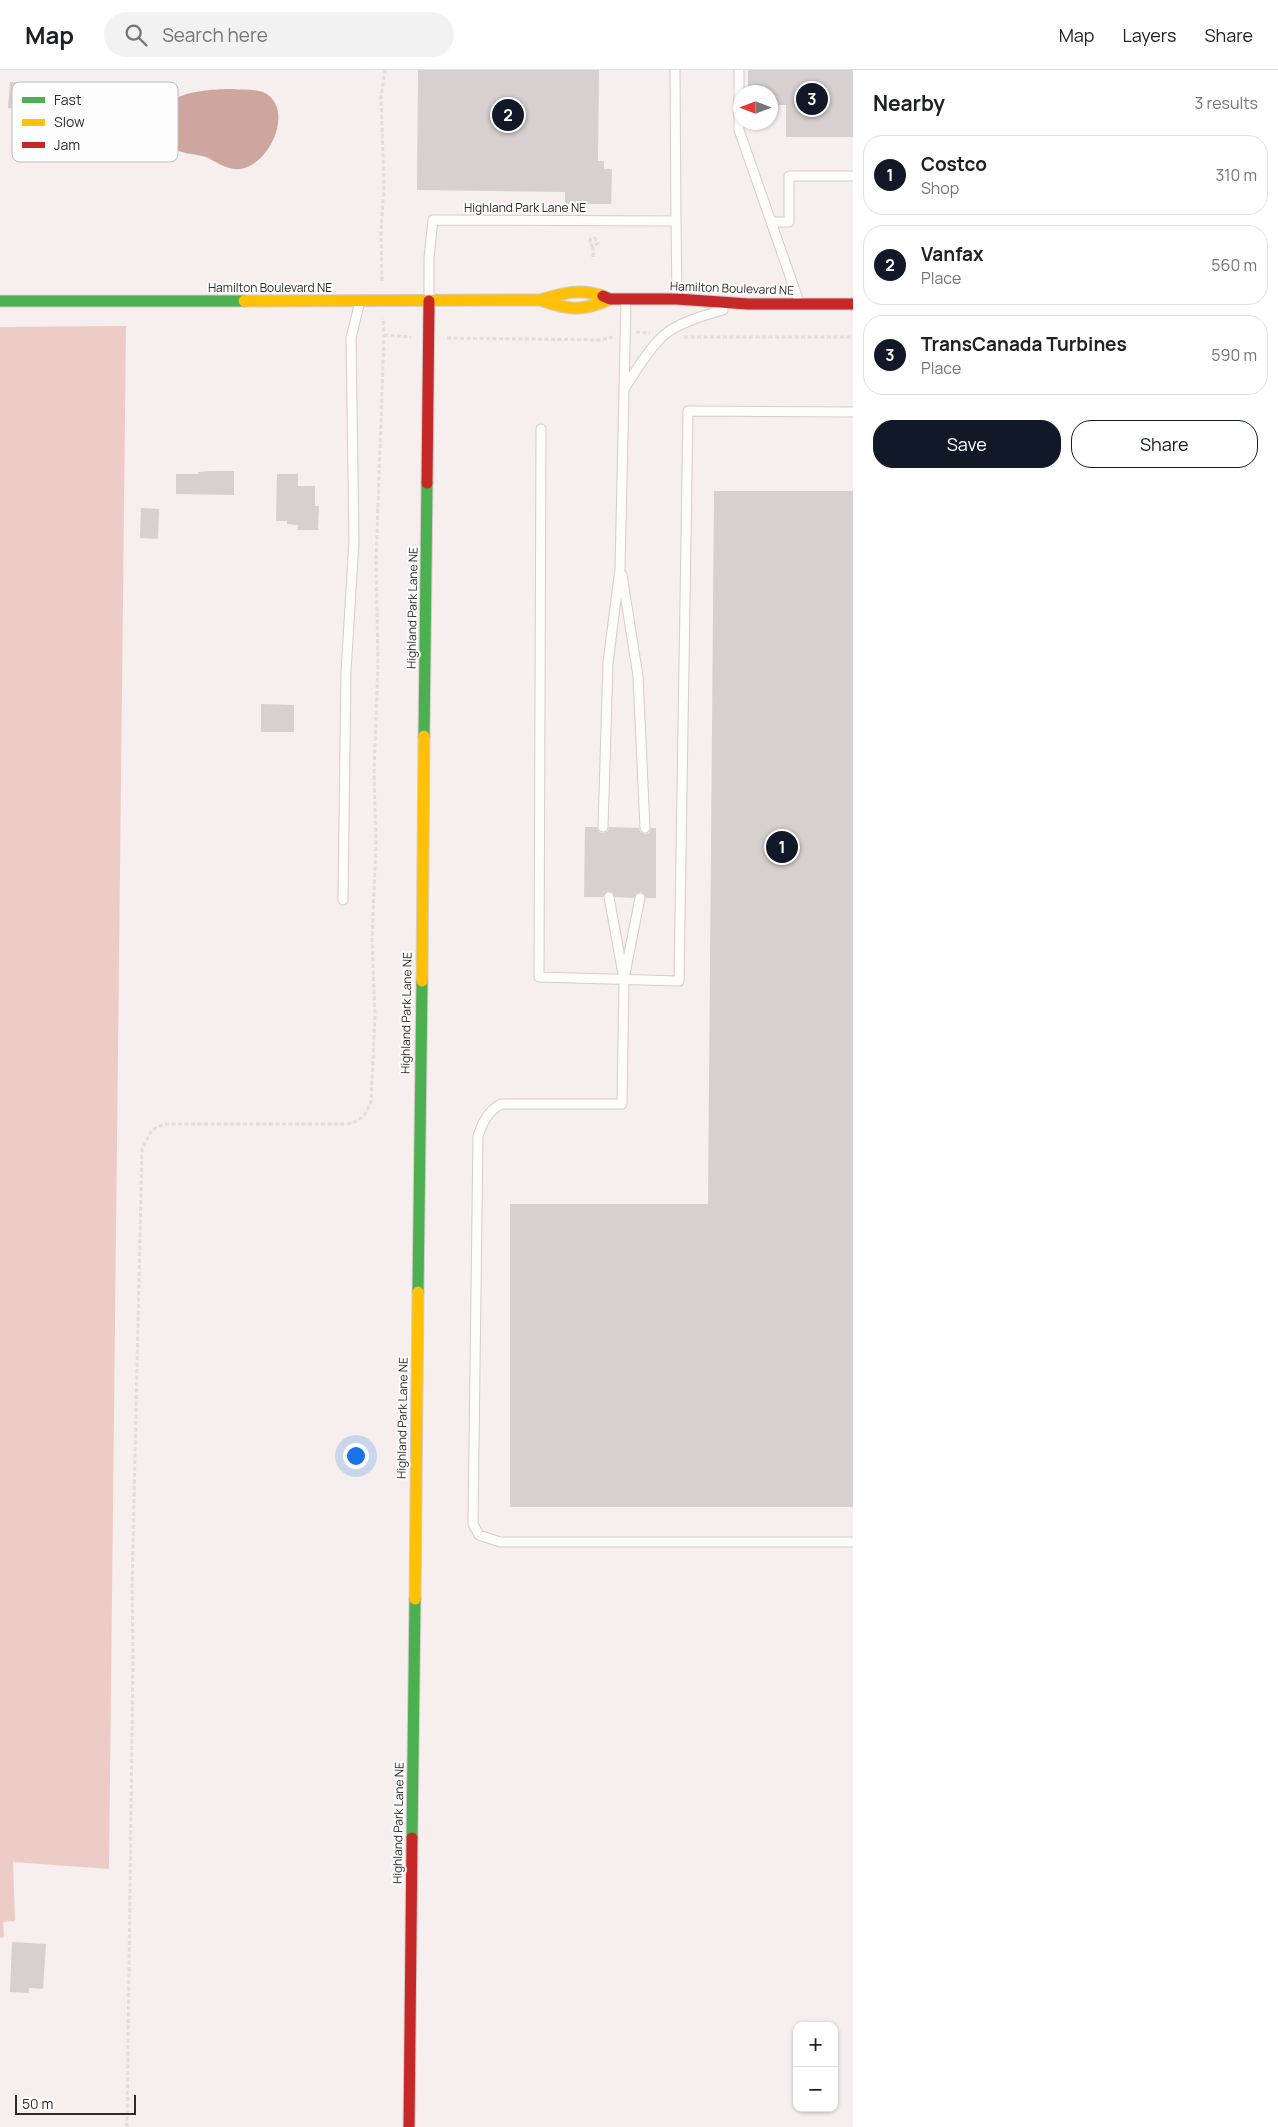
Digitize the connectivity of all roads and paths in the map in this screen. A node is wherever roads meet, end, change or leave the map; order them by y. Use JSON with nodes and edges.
{"nodes":[{"id":1,"x":385,"y":70,"type":"edge"},
{"id":2,"x":675,"y":70,"type":"edge"},
{"id":3,"x":739,"y":70,"type":"edge"},
{"id":4,"x":853,"y":176,"type":"edge"},
{"id":5,"x":676,"y":221,"type":"junction"},
{"id":6,"x":773,"y":222,"type":"junction"},
{"id":7,"x":594,"y":247,"type":"dead end"},
{"id":8,"x":594,"y":260,"type":"dead end"},
{"id":9,"x":382,"y":289,"type":"dead end"},
{"id":10,"x":610,"y":299,"type":"junction"},
{"id":11,"x":626,"y":299,"type":"junction"},
{"id":12,"x":676,"y":299,"type":"junction"},
{"id":13,"x":540,"y":300,"type":"junction"},
{"id":14,"x":0,"y":301,"type":"edge"},
{"id":15,"x":360,"y":301,"type":"junction"},
{"id":16,"x":429,"y":301,"type":"junction"},
{"id":17,"x":748,"y":304,"type":"junction"},
{"id":18,"x":800,"y":304,"type":"junction"},
{"id":19,"x":853,"y":304,"type":"edge"},
{"id":20,"x":383,"y":313,"type":"dead end"},
{"id":21,"x":384,"y":335,"type":"junction"},
{"id":22,"x":414,"y":337,"type":"dead end"},
{"id":23,"x":686,"y":337,"type":"dead end"},
{"id":24,"x":853,"y":337,"type":"edge"},
{"id":25,"x":444,"y":338,"type":"dead end"},
{"id":26,"x":605,"y":339,"type":"dead end"},
{"id":27,"x":624,"y":390,"type":"junction"},
{"id":28,"x":853,"y":412,"type":"edge"},
{"id":29,"x":542,"y":429,"type":"dead end"},
{"id":30,"x":620,"y":568,"type":"junction"},
{"id":31,"x":603,"y":827,"type":"dead end"},
{"id":32,"x":645,"y":828,"type":"dead end"},
{"id":33,"x":609,"y":897,"type":"dead end"},
{"id":34,"x":640,"y":898,"type":"dead end"},
{"id":35,"x":343,"y":900,"type":"dead end"},
{"id":36,"x":624,"y":979,"type":"junction"},
{"id":37,"x":853,"y":1542,"type":"edge"},
{"id":38,"x":127,"y":2127,"type":"edge"},
{"id":39,"x":409,"y":2127,"type":"edge"}],
"edges":[{"from":1,"to":9,"type":"path"},
{"from":2,"to":5,"type":"lane"},
{"from":3,"to":6,"type":"lane"},
{"from":4,"to":6,"type":"lane"},
{"from":5,"to":12,"type":"lane"},
{"from":5,"to":16,"type":"lane","name":"Highland Park Lane NE"},
{"from":6,"to":18,"type":"lane"},
{"from":7,"to":8,"type":"path"},
{"from":10,"to":11,"type":"street","name":"Hamilton Boulevard NE"},
{"from":10,"to":13,"type":"street","name":"Hamilton Boulevard NE"},
{"from":10,"to":13,"type":"street","name":"Hamilton Boulevard NE"},
{"from":11,"to":12,"type":"street","name":"Hamilton Boulevard NE"},
{"from":11,"to":27,"type":"lane"},
{"from":12,"to":17,"type":"street","name":"Hamilton Boulevard NE"},
{"from":13,"to":16,"type":"street","name":"Hamilton Boulevard NE"},
{"from":14,"to":15,"type":"street","name":"Hamilton Boulevard NE"},
{"from":15,"to":16,"type":"street","name":"Hamilton Boulevard NE"},
{"from":15,"to":35,"type":"lane"},
{"from":16,"to":39,"type":"street","name":"Highland Park Lane NE"},
{"from":17,"to":18,"type":"street","name":"Hamilton Boulevard NE"},
{"from":17,"to":27,"type":"lane"},
{"from":18,"to":19,"type":"street","name":"Hamilton Boulevard NE"},
{"from":20,"to":21,"type":"path"},
{"from":21,"to":22,"type":"path"},
{"from":21,"to":38,"type":"path"},
{"from":23,"to":24,"type":"path"},
{"from":25,"to":26,"type":"path"},
{"from":27,"to":30,"type":"lane"},
{"from":28,"to":36,"type":"lane"},
{"from":29,"to":36,"type":"lane"},
{"from":30,"to":31,"type":"lane"},
{"from":30,"to":32,"type":"lane"},
{"from":33,"to":36,"type":"lane"},
{"from":34,"to":36,"type":"lane"},
{"from":36,"to":37,"type":"lane"}]}
